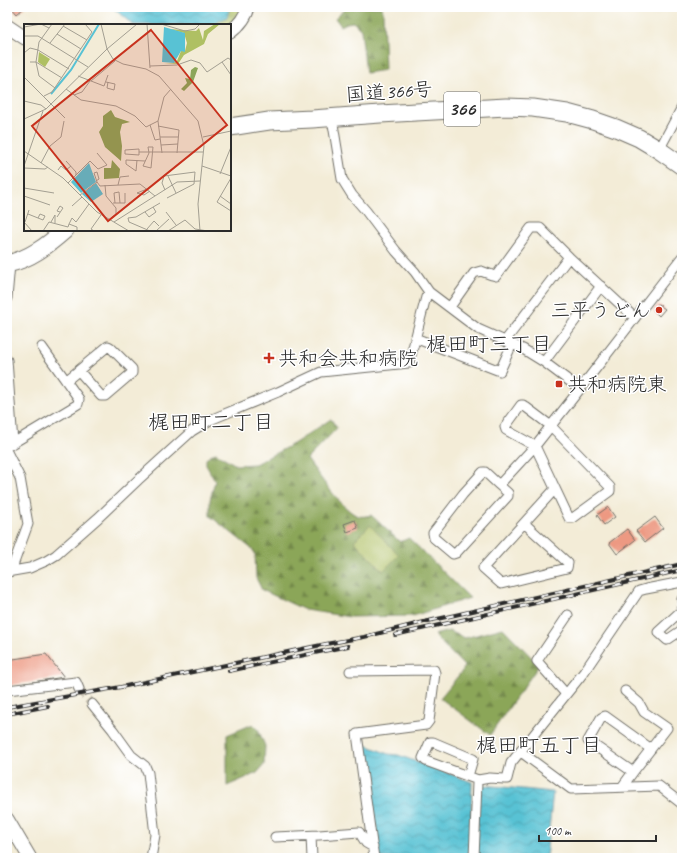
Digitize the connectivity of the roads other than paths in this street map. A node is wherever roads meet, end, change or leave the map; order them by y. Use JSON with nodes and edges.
{"nodes":[{"id":1,"x":248,"y":7,"type":"edge"},
{"id":2,"x":7,"y":26,"type":"edge"},
{"id":3,"x":231,"y":31,"type":"edge"},
{"id":4,"x":24,"y":37,"type":"edge"},
{"id":5,"x":682,"y":107,"type":"edge"},
{"id":6,"x":332,"y":118,"type":"junction"},
{"id":7,"x":231,"y":127,"type":"edge"},
{"id":8,"x":659,"y":150,"type":"junction"},
{"id":9,"x":682,"y":166,"type":"edge"},
{"id":10,"x":64,"y":231,"type":"edge"},
{"id":11,"x":569,"y":257,"type":"junction"},
{"id":12,"x":682,"y":257,"type":"edge"},
{"id":13,"x":8,"y":264,"type":"edge"},
{"id":14,"x":601,"y":286,"type":"junction"},
{"id":15,"x":429,"y":292,"type":"junction"},
{"id":16,"x":7,"y":298,"type":"edge"},
{"id":17,"x":450,"y":307,"type":"junction"},
{"id":18,"x":635,"y":318,"type":"junction"},
{"id":19,"x":415,"y":338,"type":"junction"},
{"id":20,"x":508,"y":342,"type":"junction"},
{"id":21,"x":42,"y":347,"type":"dead end"},
{"id":22,"x":7,"y":360,"type":"edge"},
{"id":23,"x":544,"y":362,"type":"junction"},
{"id":24,"x":79,"y":371,"type":"junction"},
{"id":25,"x":66,"y":381,"type":"junction"},
{"id":26,"x":580,"y":389,"type":"junction"},
{"id":27,"x":551,"y":426,"type":"junction"},
{"id":28,"x":10,"y":445,"type":"edge"},
{"id":29,"x":535,"y":446,"type":"junction"},
{"id":30,"x":7,"y":452,"type":"edge"},
{"id":31,"x":499,"y":484,"type":"junction"},
{"id":32,"x":555,"y":489,"type":"junction"},
{"id":33,"x":524,"y":523,"type":"junction"},
{"id":34,"x":9,"y":571,"type":"edge"},
{"id":35,"x":682,"y":582,"type":"edge"},
{"id":36,"x":682,"y":599,"type":"edge"},
{"id":37,"x":568,"y":615,"type":"dead end"},
{"id":38,"x":682,"y":630,"type":"edge"},
{"id":39,"x":350,"y":671,"type":"dead end"},
{"id":40,"x":79,"y":689,"type":"tunnel mouth"},
{"id":41,"x":7,"y":690,"type":"edge"},
{"id":42,"x":625,"y":691,"type":"dead end"},
{"id":43,"x":566,"y":694,"type":"junction"},
{"id":44,"x":92,"y":704,"type":"tunnel mouth"},
{"id":45,"x":651,"y":749,"type":"junction"},
{"id":46,"x":521,"y":752,"type":"junction"},
{"id":47,"x":633,"y":772,"type":"junction"},
{"id":48,"x":468,"y":776,"type":"junction"},
{"id":49,"x":478,"y":780,"type":"junction"},
{"id":50,"x":622,"y":787,"type":"junction"},
{"id":51,"x":682,"y":804,"type":"edge"},
{"id":52,"x":7,"y":819,"type":"edge"},
{"id":53,"x":311,"y":836,"type":"junction"},
{"id":54,"x":275,"y":838,"type":"dead end"},
{"id":55,"x":373,"y":847,"type":"junction"},
{"id":56,"x":30,"y":858,"type":"edge"},
{"id":57,"x":151,"y":858,"type":"edge"},
{"id":58,"x":312,"y":858,"type":"edge"},
{"id":59,"x":374,"y":858,"type":"edge"},
{"id":60,"x":474,"y":858,"type":"edge"}],
"edges":[{"from":1,"to":3,"type":"street"},
{"from":2,"to":4,"type":"street"},
{"from":5,"to":8,"type":"street"},
{"from":6,"to":7,"type":"highway","name":"国道366号","number":"366"},
{"from":6,"to":8,"type":"highway","name":"国道366号","number":"366"},
{"from":6,"to":15,"type":"street"},
{"from":8,"to":9,"type":"highway","name":"国道366号","number":"366"},
{"from":10,"to":13,"type":"highway"},
{"from":11,"to":14,"type":"street"},
{"from":11,"to":17,"type":"street"},
{"from":11,"to":20,"type":"street"},
{"from":12,"to":18,"type":"street"},
{"from":13,"to":16,"type":"street"},
{"from":14,"to":18,"type":"street"},
{"from":14,"to":23,"type":"street"},
{"from":15,"to":17,"type":"street"},
{"from":15,"to":19,"type":"street"},
{"from":17,"to":20,"type":"street"},
{"from":18,"to":26,"type":"street"},
{"from":19,"to":20,"type":"street"},
{"from":19,"to":34,"type":"street"},
{"from":20,"to":23,"type":"street"},
{"from":21,"to":25,"type":"street"},
{"from":22,"to":28,"type":"street"},
{"from":23,"to":26,"type":"street"},
{"from":24,"to":24,"type":"street"},
{"from":24,"to":25,"type":"street"},
{"from":25,"to":28,"type":"street"},
{"from":26,"to":27,"type":"street"},
{"from":27,"to":29,"type":"street"},
{"from":27,"to":29,"type":"street"},
{"from":27,"to":32,"type":"street"},
{"from":29,"to":31,"type":"street"},
{"from":29,"to":32,"type":"street"},
{"from":30,"to":34,"type":"street"},
{"from":31,"to":31,"type":"street"},
{"from":32,"to":33,"type":"street"},
{"from":33,"to":33,"type":"street"},
{"from":35,"to":43,"type":"street"},
{"from":36,"to":38,"type":"street"},
{"from":37,"to":43,"type":"street"},
{"from":39,"to":55,"type":"street"},
{"from":40,"to":41,"type":"street"},
{"from":42,"to":45,"type":"street"},
{"from":43,"to":46,"type":"street"},
{"from":44,"to":57,"type":"street"},
{"from":45,"to":47,"type":"street"},
{"from":45,"to":47,"type":"street"},
{"from":46,"to":49,"type":"street"},
{"from":46,"to":50,"type":"street"},
{"from":47,"to":50,"type":"street"},
{"from":48,"to":48,"type":"street"},
{"from":48,"to":49,"type":"street"},
{"from":49,"to":60,"type":"street"},
{"from":50,"to":51,"type":"street"},
{"from":52,"to":56,"type":"street"},
{"from":53,"to":54,"type":"street"},
{"from":53,"to":55,"type":"street"},
{"from":53,"to":58,"type":"street"},
{"from":55,"to":59,"type":"street"}]}
